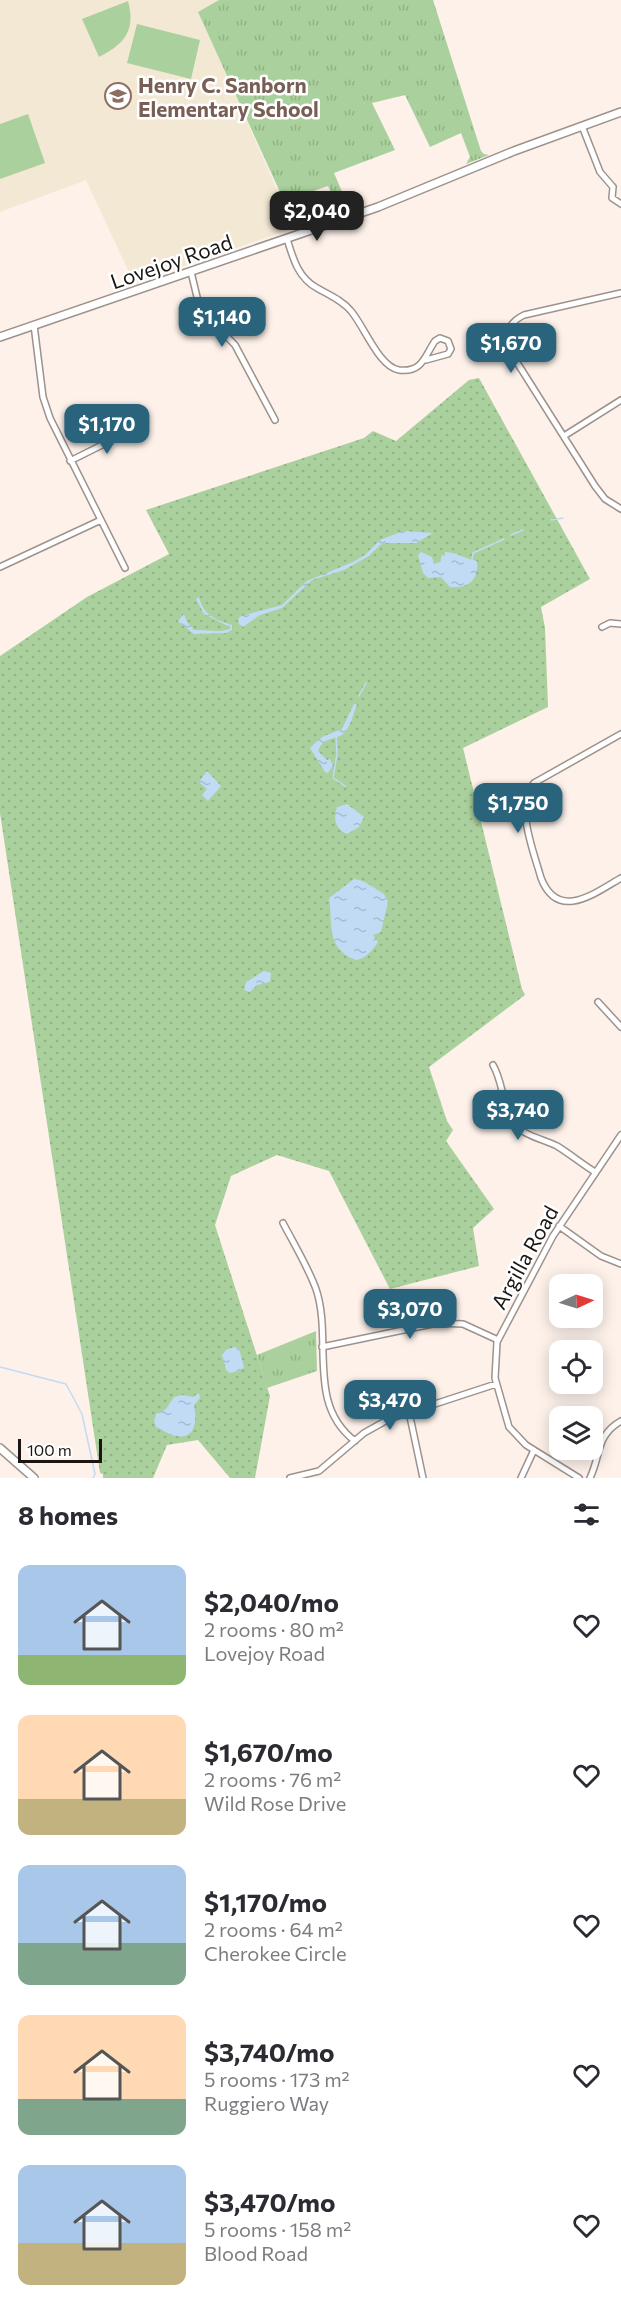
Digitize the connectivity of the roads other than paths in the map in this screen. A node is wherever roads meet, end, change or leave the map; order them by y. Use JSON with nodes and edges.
{"nodes":[{"id":1,"x":621,"y":112,"type":"edge"},
{"id":2,"x":582,"y":126,"type":"junction"},
{"id":3,"x":621,"y":204,"type":"edge"},
{"id":4,"x":287,"y":239,"type":"junction"},
{"id":5,"x":191,"y":272,"type":"junction"},
{"id":6,"x":621,"y":293,"type":"edge"},
{"id":7,"x":33,"y":325,"type":"junction"},
{"id":8,"x":0,"y":337,"type":"edge"},
{"id":9,"x":426,"y":360,"type":"junction"},
{"id":10,"x":621,"y":400,"type":"edge"},
{"id":11,"x":275,"y":420,"type":"dead end"},
{"id":12,"x":134,"y":429,"type":"dead end"},
{"id":13,"x":564,"y":436,"type":"junction"},
{"id":14,"x":70,"y":461,"type":"junction"},
{"id":15,"x":621,"y":509,"type":"edge"},
{"id":16,"x":101,"y":520,"type":"junction"},
{"id":17,"x":0,"y":567,"type":"edge"},
{"id":18,"x":125,"y":568,"type":"dead end"},
{"id":19,"x":621,"y":624,"type":"edge"},
{"id":20,"x":602,"y":627,"type":"dead end"},
{"id":21,"x":621,"y":734,"type":"edge"},
{"id":22,"x":621,"y":878,"type":"edge"},
{"id":23,"x":598,"y":1002,"type":"dead end"},
{"id":24,"x":621,"y":1027,"type":"edge"},
{"id":25,"x":493,"y":1065,"type":"dead end"},
{"id":26,"x":621,"y":1135,"type":"edge"},
{"id":27,"x":595,"y":1172,"type":"junction"},
{"id":28,"x":283,"y":1223,"type":"dead end"},
{"id":29,"x":559,"y":1226,"type":"junction"},
{"id":30,"x":621,"y":1264,"type":"edge"},
{"id":31,"x":498,"y":1340,"type":"junction"},
{"id":32,"x":322,"y":1347,"type":"junction"},
{"id":33,"x":496,"y":1384,"type":"junction"},
{"id":34,"x":409,"y":1412,"type":"junction"},
{"id":35,"x":621,"y":1421,"type":"edge"},
{"id":36,"x":355,"y":1441,"type":"junction"},
{"id":37,"x":0,"y":1448,"type":"edge"},
{"id":38,"x":534,"y":1450,"type":"junction"},
{"id":39,"x":34,"y":1478,"type":"edge"},
{"id":40,"x":290,"y":1478,"type":"edge"},
{"id":41,"x":423,"y":1478,"type":"edge"},
{"id":42,"x":521,"y":1478,"type":"edge"},
{"id":43,"x":579,"y":1478,"type":"edge"},
{"id":44,"x":590,"y":1478,"type":"edge"}],
"edges":[{"from":1,"to":2,"type":"main road","name":"Lovejoy Road"},
{"from":2,"to":3,"type":"street"},
{"from":2,"to":4,"type":"main road","name":"Lovejoy Road"},
{"from":4,"to":5,"type":"main road","name":"Lovejoy Road"},
{"from":4,"to":9,"type":"street"},
{"from":5,"to":7,"type":"main road","name":"Lovejoy Road"},
{"from":5,"to":11,"type":"street"},
{"from":6,"to":13,"type":"street"},
{"from":7,"to":8,"type":"main road","name":"Lovejoy Road"},
{"from":7,"to":14,"type":"street"},
{"from":9,"to":9,"type":"street"},
{"from":10,"to":13,"type":"street"},
{"from":12,"to":14,"type":"street"},
{"from":13,"to":15,"type":"street"},
{"from":14,"to":16,"type":"street"},
{"from":16,"to":17,"type":"street"},
{"from":16,"to":18,"type":"street"},
{"from":19,"to":20,"type":"street"},
{"from":21,"to":22,"type":"street"},
{"from":23,"to":24,"type":"street"},
{"from":25,"to":27,"type":"street"},
{"from":26,"to":27,"type":"street","name":"Argilla Road"},
{"from":27,"to":29,"type":"street","name":"Argilla Road"},
{"from":28,"to":32,"type":"street"},
{"from":29,"to":30,"type":"street"},
{"from":29,"to":31,"type":"street","name":"Argilla Road"},
{"from":31,"to":32,"type":"street"},
{"from":31,"to":33,"type":"street","name":"Argilla Road"},
{"from":32,"to":36,"type":"street"},
{"from":33,"to":34,"type":"street"},
{"from":33,"to":38,"type":"street","name":"Argilla Road"},
{"from":34,"to":36,"type":"street"},
{"from":34,"to":41,"type":"street"},
{"from":35,"to":44,"type":"street"},
{"from":36,"to":40,"type":"street"},
{"from":37,"to":39,"type":"main road"},
{"from":38,"to":42,"type":"street"},
{"from":38,"to":43,"type":"street","name":"Argilla Road"}]}
